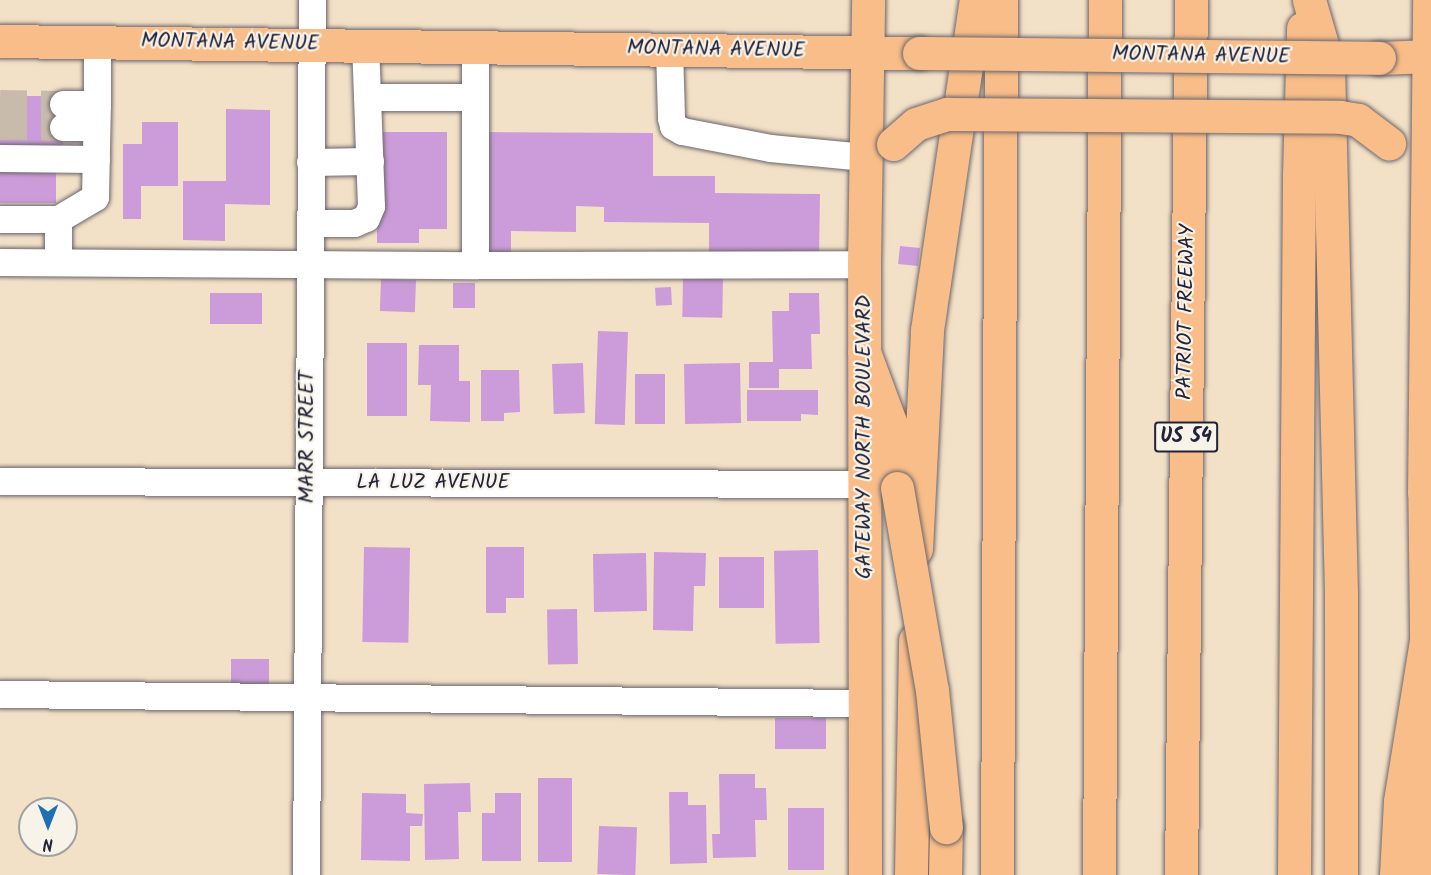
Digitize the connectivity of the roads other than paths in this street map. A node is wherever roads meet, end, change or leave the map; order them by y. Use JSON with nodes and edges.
{"nodes":[{"id":1,"x":312,"y":0,"type":"edge"},
{"id":2,"x":868,"y":0,"type":"edge"},
{"id":3,"x":976,"y":0,"type":"edge"},
{"id":4,"x":1001,"y":0,"type":"edge"},
{"id":5,"x":1105,"y":0,"type":"edge"},
{"id":6,"x":1191,"y":0,"type":"edge"},
{"id":7,"x":1304,"y":0,"type":"edge"},
{"id":8,"x":1309,"y":0,"type":"edge"},
{"id":9,"x":1430,"y":0,"type":"edge"},
{"id":10,"x":0,"y":41,"type":"edge"},
{"id":11,"x":97,"y":42,"type":"junction"},
{"id":12,"x":311,"y":44,"type":"junction"},
{"id":13,"x":365,"y":45,"type":"junction"},
{"id":14,"x":475,"y":46,"type":"junction"},
{"id":15,"x":669,"y":49,"type":"junction"},
{"id":16,"x":867,"y":52,"type":"junction"},
{"id":17,"x":1430,"y":56,"type":"edge"},
{"id":18,"x":367,"y":97,"type":"junction"},
{"id":19,"x":475,"y":97,"type":"junction"},
{"id":20,"x":63,"y":115,"type":"tunnel mouth"},
{"id":21,"x":96,"y":115,"type":"junction"},
{"id":22,"x":874,"y":156,"type":"junction"},
{"id":23,"x":0,"y":158,"type":"edge"},
{"id":24,"x":96,"y":159,"type":"junction"},
{"id":25,"x":370,"y":161,"type":"junction"},
{"id":26,"x":310,"y":162,"type":"junction"},
{"id":27,"x":1427,"y":186,"type":"junction"},
{"id":28,"x":366,"y":218,"type":"junction"},
{"id":29,"x":0,"y":219,"type":"edge"},
{"id":30,"x":58,"y":219,"type":"junction"},
{"id":31,"x":309,"y":223,"type":"junction"},
{"id":32,"x":0,"y":262,"type":"edge"},
{"id":33,"x":58,"y":262,"type":"junction"},
{"id":34,"x":309,"y":264,"type":"junction"},
{"id":35,"x":366,"y":264,"type":"junction"},
{"id":36,"x":864,"y":264,"type":"junction"},
{"id":37,"x":475,"y":265,"type":"junction"},
{"id":38,"x":1429,"y":268,"type":"edge"},
{"id":39,"x":0,"y":481,"type":"edge"},
{"id":40,"x":307,"y":483,"type":"junction"},
{"id":41,"x":881,"y":486,"type":"junction"},
{"id":42,"x":1428,"y":492,"type":"edge"},
{"id":43,"x":1426,"y":640,"type":"junction"},
{"id":44,"x":0,"y":694,"type":"edge"},
{"id":45,"x":307,"y":698,"type":"junction"},
{"id":46,"x":865,"y":703,"type":"junction"},
{"id":47,"x":1429,"y":710,"type":"edge"},
{"id":48,"x":306,"y":875,"type":"edge"},
{"id":49,"x":865,"y":875,"type":"edge"},
{"id":50,"x":911,"y":875,"type":"edge"},
{"id":51,"x":945,"y":875,"type":"edge"},
{"id":52,"x":997,"y":875,"type":"edge"},
{"id":53,"x":1099,"y":875,"type":"edge"},
{"id":54,"x":1181,"y":875,"type":"edge"},
{"id":55,"x":1294,"y":875,"type":"edge"},
{"id":56,"x":1341,"y":875,"type":"edge"},
{"id":57,"x":1396,"y":875,"type":"edge"},
{"id":58,"x":1429,"y":875,"type":"edge"}],
"edges":[{"from":1,"to":12,"type":"street","name":"MARR STREET"},
{"from":2,"to":16,"type":"main road","name":"GATEWAY NORTH BOULEVARD"},
{"from":3,"to":50,"type":"main road"},
{"from":4,"to":52,"type":"main road"},
{"from":5,"to":53,"type":"main road"},
{"from":6,"to":54,"type":"main road","name":"PATRIOT FREEWAY","number":"US 54"},
{"from":7,"to":55,"type":"main road"},
{"from":8,"to":56,"type":"main road"},
{"from":9,"to":17,"type":"main road"},
{"from":10,"to":11,"type":"main road","name":"MONTANA AVENUE"},
{"from":11,"to":12,"type":"main road","name":"MONTANA AVENUE"},
{"from":11,"to":21,"type":"street"},
{"from":12,"to":13,"type":"main road","name":"MONTANA AVENUE"},
{"from":12,"to":26,"type":"street","name":"MARR STREET"},
{"from":13,"to":14,"type":"main road","name":"MONTANA AVENUE"},
{"from":13,"to":18,"type":"street"},
{"from":14,"to":15,"type":"main road","name":"MONTANA AVENUE"},
{"from":14,"to":19,"type":"street"},
{"from":15,"to":16,"type":"main road","name":"MONTANA AVENUE"},
{"from":15,"to":22,"type":"street"},
{"from":16,"to":17,"type":"main road","name":"MONTANA AVENUE","bridge":true},
{"from":16,"to":22,"type":"main road","name":"GATEWAY NORTH BOULEVARD"},
{"from":17,"to":27,"type":"main road"},
{"from":18,"to":19,"type":"street"},
{"from":18,"to":25,"type":"street"},
{"from":19,"to":37,"type":"street"},
{"from":20,"to":21,"type":"street"},
{"from":21,"to":24,"type":"street"},
{"from":22,"to":27,"type":"main road","bridge":true},
{"from":22,"to":36,"type":"main road","name":"GATEWAY NORTH BOULEVARD"},
{"from":23,"to":24,"type":"street"},
{"from":24,"to":30,"type":"street"},
{"from":25,"to":26,"type":"street"},
{"from":25,"to":28,"type":"street"},
{"from":26,"to":31,"type":"street","name":"MARR STREET"},
{"from":27,"to":38,"type":"main road"},
{"from":28,"to":31,"type":"street"},
{"from":28,"to":35,"type":"street"},
{"from":29,"to":30,"type":"street"},
{"from":30,"to":33,"type":"street"},
{"from":31,"to":34,"type":"street","name":"MARR STREET"},
{"from":32,"to":33,"type":"street"},
{"from":33,"to":34,"type":"street"},
{"from":34,"to":35,"type":"street"},
{"from":34,"to":40,"type":"street","name":"MARR STREET"},
{"from":35,"to":37,"type":"street"},
{"from":36,"to":37,"type":"street"},
{"from":36,"to":41,"type":"main road","name":"GATEWAY NORTH BOULEVARD"},
{"from":38,"to":42,"type":"main road"},
{"from":39,"to":40,"type":"street","name":"LA LUZ AVENUE"},
{"from":40,"to":41,"type":"street","name":"LA LUZ AVENUE"},
{"from":40,"to":45,"type":"street","name":"MARR STREET"},
{"from":41,"to":46,"type":"main road","name":"GATEWAY NORTH BOULEVARD"},
{"from":41,"to":51,"type":"main road","bridge":true},
{"from":42,"to":43,"type":"main road"},
{"from":43,"to":47,"type":"main road"},
{"from":43,"to":57,"type":"main road"},
{"from":44,"to":45,"type":"street"},
{"from":45,"to":46,"type":"street"},
{"from":45,"to":48,"type":"street","name":"MARR STREET"},
{"from":46,"to":49,"type":"main road","name":"GATEWAY NORTH BOULEVARD"},
{"from":47,"to":58,"type":"main road"}]}
